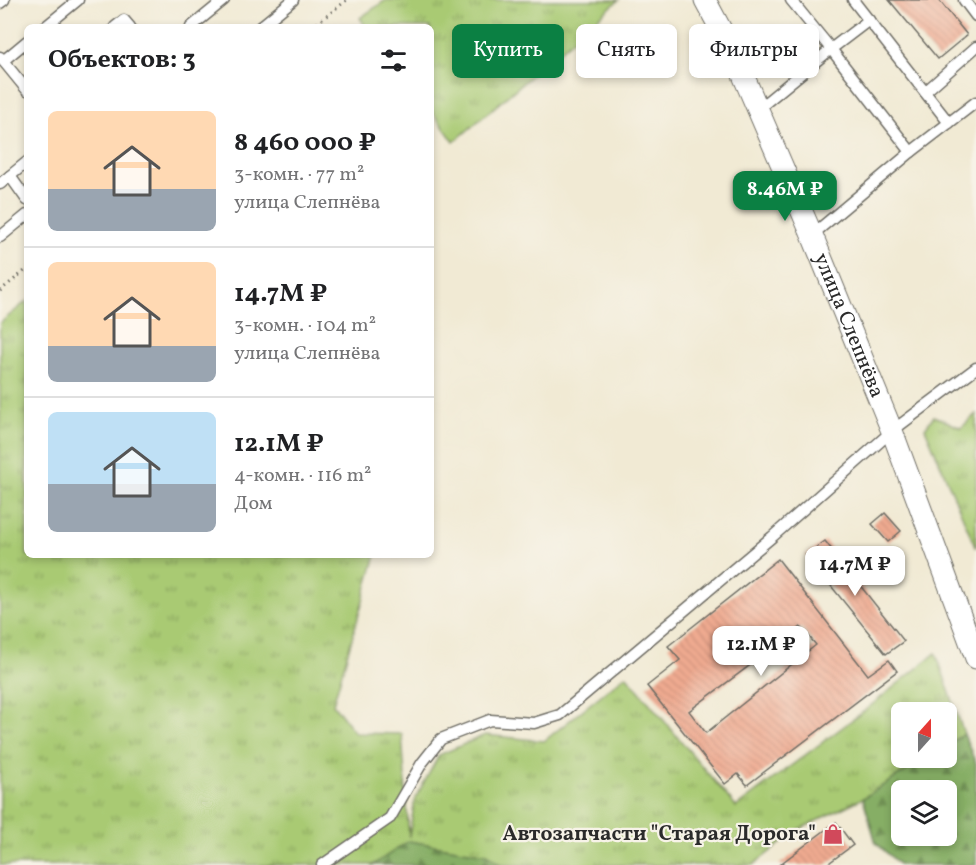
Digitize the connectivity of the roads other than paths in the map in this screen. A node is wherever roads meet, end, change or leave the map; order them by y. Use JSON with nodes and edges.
{"nodes":[{"id":1,"x":4,"y":0,"type":"edge"},
{"id":2,"x":78,"y":0,"type":"edge"},
{"id":3,"x":224,"y":0,"type":"edge"},
{"id":4,"x":293,"y":0,"type":"edge"},
{"id":5,"x":705,"y":0,"type":"edge"},
{"id":6,"x":790,"y":0,"type":"edge"},
{"id":7,"x":853,"y":0,"type":"edge"},
{"id":8,"x":964,"y":0,"type":"edge"},
{"id":9,"x":0,"y":3,"type":"edge"},
{"id":10,"x":976,"y":16,"type":"edge"},
{"id":11,"x":869,"y":20,"type":"junction"},
{"id":12,"x":49,"y":24,"type":"edge"},
{"id":13,"x":195,"y":24,"type":"edge"},
{"id":14,"x":264,"y":24,"type":"edge"},
{"id":15,"x":24,"y":43,"type":"edge"},
{"id":16,"x":976,"y":47,"type":"edge"},
{"id":17,"x":831,"y":49,"type":"junction"},
{"id":18,"x":2,"y":59,"type":"edge"},
{"id":19,"x":24,"y":86,"type":"edge"},
{"id":20,"x":925,"y":92,"type":"junction"},
{"id":21,"x":976,"y":102,"type":"edge"},
{"id":22,"x":758,"y":109,"type":"junction"},
{"id":23,"x":949,"y":123,"type":"junction"},
{"id":24,"x":911,"y":152,"type":"junction"},
{"id":25,"x":24,"y":164,"type":"edge"},
{"id":26,"x":9,"y":176,"type":"junction"},
{"id":27,"x":0,"y":184,"type":"edge"},
{"id":28,"x":24,"y":196,"type":"edge"},
{"id":29,"x":24,"y":217,"type":"edge"},
{"id":30,"x":812,"y":235,"type":"junction"},
{"id":31,"x":0,"y":237,"type":"edge"},
{"id":32,"x":976,"y":368,"type":"edge"},
{"id":33,"x":892,"y":431,"type":"junction"},
{"id":34,"x":976,"y":658,"type":"edge"},
{"id":35,"x":322,"y":865,"type":"edge"}],
"edges":[{"from":1,"to":9,"type":"lane"},
{"from":2,"to":12,"type":"lane"},
{"from":3,"to":13,"type":"lane"},
{"from":4,"to":14,"type":"lane"},
{"from":5,"to":22,"type":"street","name":"улица Слепнёва"},
{"from":6,"to":17,"type":"lane"},
{"from":7,"to":11,"type":"lane"},
{"from":8,"to":10,"type":"lane"},
{"from":11,"to":17,"type":"lane"},
{"from":11,"to":20,"type":"lane"},
{"from":15,"to":18,"type":"lane"},
{"from":16,"to":20,"type":"lane"},
{"from":17,"to":22,"type":"lane"},
{"from":17,"to":24,"type":"lane"},
{"from":18,"to":19,"type":"lane"},
{"from":20,"to":23,"type":"lane"},
{"from":21,"to":23,"type":"lane"},
{"from":22,"to":30,"type":"street","name":"улица Слепнёва"},
{"from":23,"to":24,"type":"lane"},
{"from":24,"to":30,"type":"lane"},
{"from":25,"to":26,"type":"lane"},
{"from":26,"to":27,"type":"lane"},
{"from":26,"to":28,"type":"lane"},
{"from":29,"to":31,"type":"lane"},
{"from":30,"to":33,"type":"street","name":"улица Слепнёва"},
{"from":32,"to":33,"type":"lane"},
{"from":33,"to":34,"type":"street","name":"улица Слепнёва"},
{"from":33,"to":35,"type":"lane"}]}
